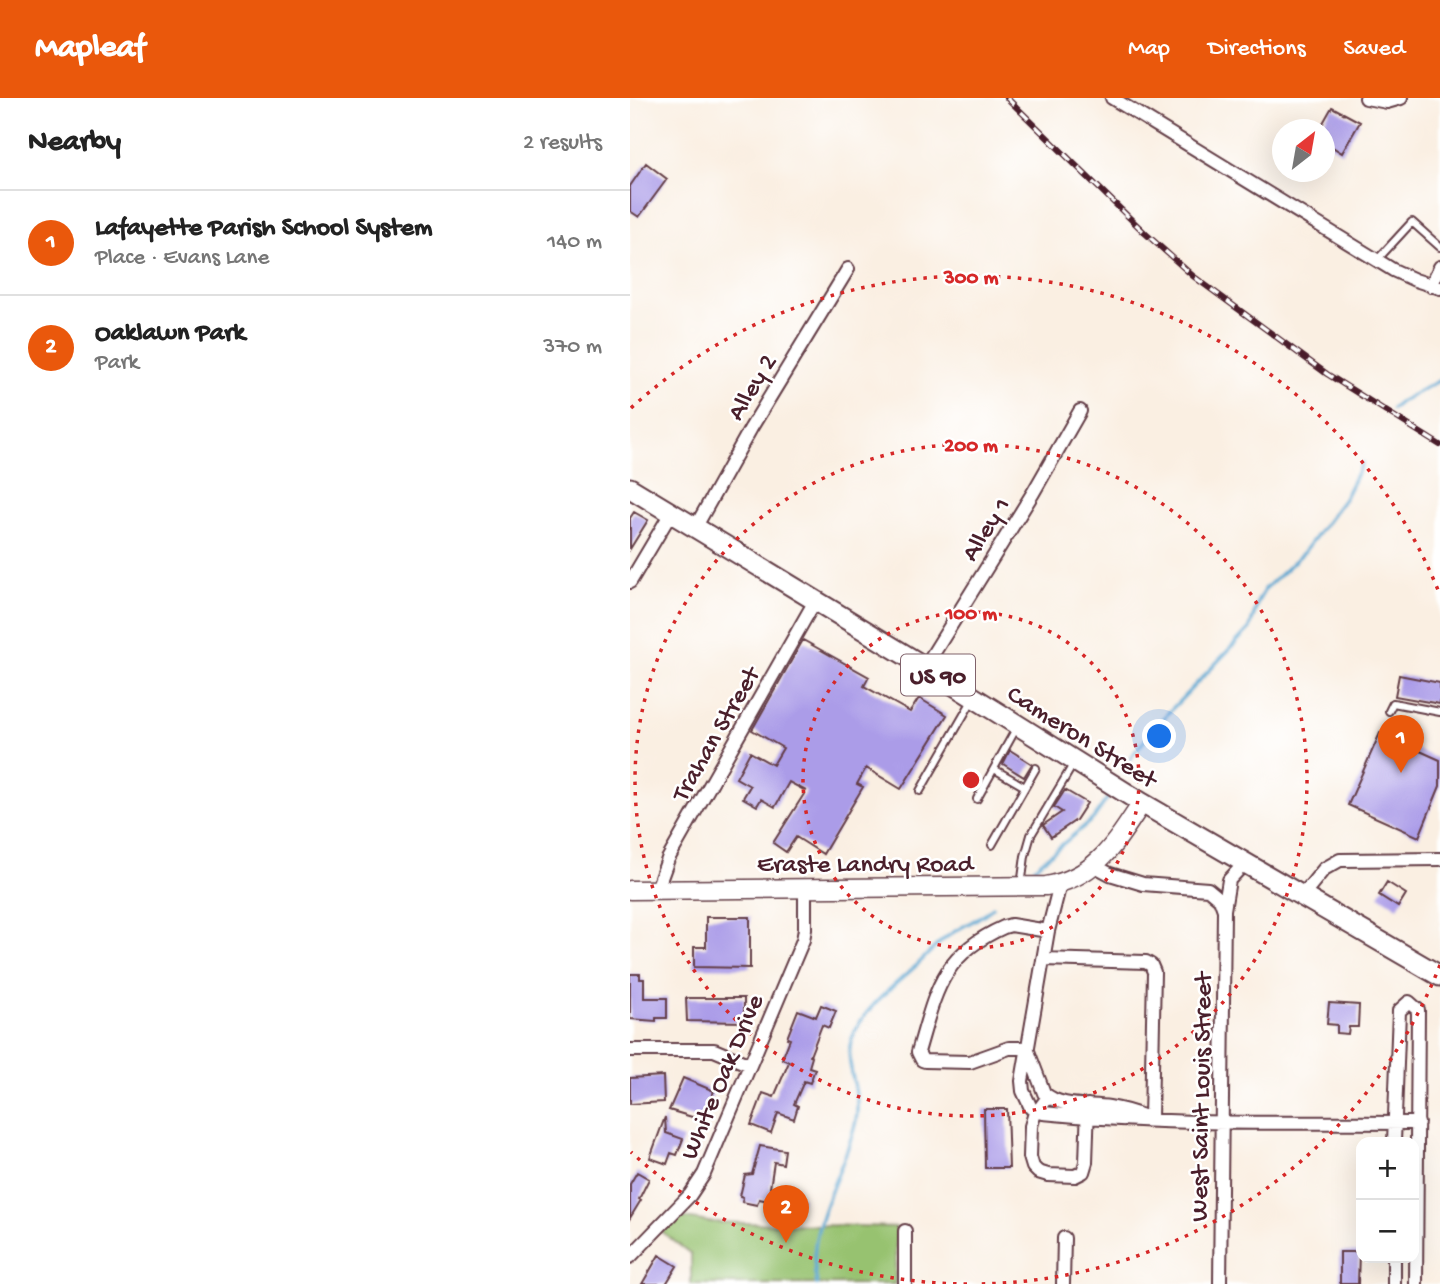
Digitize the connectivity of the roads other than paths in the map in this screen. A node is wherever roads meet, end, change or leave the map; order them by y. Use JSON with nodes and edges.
{"nodes":[{"id":1,"x":1112,"y":98,"type":"edge"},
{"id":2,"x":1366,"y":98,"type":"edge"},
{"id":3,"x":1401,"y":98,"type":"edge"},
{"id":4,"x":1440,"y":247,"type":"edge"},
{"id":5,"x":1377,"y":260,"type":"junction"},
{"id":6,"x":1440,"y":267,"type":"edge"},
{"id":7,"x":848,"y":269,"type":"dead end"},
{"id":8,"x":1436,"y":287,"type":"edge"},
{"id":9,"x":1080,"y":411,"type":"dead end"},
{"id":10,"x":630,"y":488,"type":"edge"},
{"id":11,"x":671,"y":513,"type":"junction"},
{"id":12,"x":695,"y":528,"type":"junction"},
{"id":13,"x":630,"y":582,"type":"edge"},
{"id":14,"x":815,"y":601,"type":"junction"},
{"id":15,"x":925,"y":667,"type":"junction"},
{"id":16,"x":974,"y":698,"type":"junction"},
{"id":17,"x":1390,"y":711,"type":"dead end"},
{"id":18,"x":1440,"y":712,"type":"edge"},
{"id":19,"x":1018,"y":726,"type":"junction"},
{"id":20,"x":1075,"y":761,"type":"junction"},
{"id":21,"x":1036,"y":768,"type":"dead end"},
{"id":22,"x":994,"y":769,"type":"junction"},
{"id":23,"x":1025,"y":787,"type":"junction"},
{"id":24,"x":920,"y":792,"type":"dead end"},
{"id":25,"x":977,"y":799,"type":"dead end"},
{"id":26,"x":1142,"y":803,"type":"junction"},
{"id":27,"x":992,"y":845,"type":"dead end"},
{"id":28,"x":1440,"y":859,"type":"edge"},
{"id":29,"x":1245,"y":863,"type":"junction"},
{"id":30,"x":1095,"y":866,"type":"junction"},
{"id":31,"x":1060,"y":884,"type":"junction"},
{"id":32,"x":1021,"y":888,"type":"junction"},
{"id":33,"x":657,"y":889,"type":"junction"},
{"id":34,"x":805,"y":889,"type":"junction"},
{"id":35,"x":630,"y":890,"type":"edge"},
{"id":36,"x":1302,"y":896,"type":"junction"},
{"id":37,"x":1224,"y":910,"type":"junction"},
{"id":38,"x":1048,"y":931,"type":"junction"},
{"id":39,"x":1044,"y":959,"type":"junction"},
{"id":40,"x":1440,"y":976,"type":"edge"},
{"id":41,"x":1028,"y":1048,"type":"junction"},
{"id":42,"x":630,"y":1050,"type":"edge"},
{"id":43,"x":750,"y":1065,"type":"junction"},
{"id":44,"x":1048,"y":1097,"type":"junction"},
{"id":45,"x":1037,"y":1111,"type":"junction"},
{"id":46,"x":1088,"y":1111,"type":"junction"},
{"id":47,"x":1151,"y":1119,"type":"junction"},
{"id":48,"x":1222,"y":1122,"type":"junction"},
{"id":49,"x":1394,"y":1123,"type":"junction"},
{"id":50,"x":1418,"y":1124,"type":"junction"},
{"id":51,"x":1394,"y":1137,"type":"edge"},
{"id":52,"x":905,"y":1231,"type":"dead end"},
{"id":53,"x":1064,"y":1238,"type":"dead end"},
{"id":54,"x":630,"y":1257,"type":"edge"},
{"id":55,"x":1394,"y":1263,"type":"edge"},
{"id":56,"x":905,"y":1284,"type":"edge"},
{"id":57,"x":1063,"y":1284,"type":"edge"},
{"id":58,"x":1220,"y":1284,"type":"edge"},
{"id":59,"x":1394,"y":1284,"type":"edge"},
{"id":60,"x":1416,"y":1284,"type":"edge"}],
"edges":[{"from":1,"to":5,"type":"street"},
{"from":2,"to":3,"type":"street"},
{"from":4,"to":5,"type":"lane"},
{"from":5,"to":8,"type":"street"},
{"from":6,"to":8,"type":"street"},
{"from":7,"to":12,"type":"street","name":"Alley 2"},
{"from":9,"to":15,"type":"street","name":"Alley 1"},
{"from":10,"to":11,"type":"main road","name":"Cameron Street","number":"US 90"},
{"from":11,"to":12,"type":"main road","name":"Cameron Street","number":"US 90"},
{"from":11,"to":13,"type":"street"},
{"from":12,"to":14,"type":"main road","name":"Cameron Street","number":"US 90"},
{"from":14,"to":15,"type":"main road","name":"Cameron Street","number":"US 90"},
{"from":14,"to":33,"type":"street","name":"Trahan Street"},
{"from":15,"to":16,"type":"main road","name":"Cameron Street","number":"US 90"},
{"from":16,"to":19,"type":"main road","name":"Cameron Street","number":"US 90"},
{"from":16,"to":24,"type":"lane"},
{"from":17,"to":18,"type":"lane"},
{"from":19,"to":20,"type":"main road","name":"Cameron Street","number":"US 90"},
{"from":19,"to":22,"type":"lane"},
{"from":20,"to":26,"type":"main road","name":"Cameron Street","number":"US 90"},
{"from":20,"to":32,"type":"lane"},
{"from":21,"to":23,"type":"lane"},
{"from":22,"to":23,"type":"lane"},
{"from":22,"to":25,"type":"lane"},
{"from":23,"to":27,"type":"lane"},
{"from":26,"to":29,"type":"main road","name":"Cameron Street","number":"US 90"},
{"from":26,"to":30,"type":"street","name":"Eraste Landry Road"},
{"from":28,"to":36,"type":"street"},
{"from":29,"to":36,"type":"main road","name":"Cameron Street","number":"US 90"},
{"from":29,"to":37,"type":"street"},
{"from":30,"to":31,"type":"street","name":"Eraste Landry Road"},
{"from":30,"to":37,"type":"street"},
{"from":31,"to":32,"type":"street","name":"Eraste Landry Road"},
{"from":31,"to":38,"type":"street"},
{"from":32,"to":34,"type":"street","name":"Eraste Landry Road"},
{"from":33,"to":34,"type":"street","name":"Eraste Landry Road"},
{"from":33,"to":35,"type":"street","name":"Eraste Landry Road"},
{"from":34,"to":43,"type":"street","name":"White Oak Drive"},
{"from":36,"to":40,"type":"main road","name":"Cameron Street","number":"US 90"},
{"from":37,"to":48,"type":"street","name":"West Saint Louis Street"},
{"from":38,"to":39,"type":"street"},
{"from":38,"to":41,"type":"street"},
{"from":39,"to":41,"type":"street"},
{"from":39,"to":47,"type":"street"},
{"from":41,"to":44,"type":"street"},
{"from":41,"to":45,"type":"street"},
{"from":42,"to":43,"type":"street"},
{"from":43,"to":54,"type":"street","name":"White Oak Drive"},
{"from":44,"to":45,"type":"street"},
{"from":44,"to":46,"type":"street"},
{"from":45,"to":46,"type":"street"},
{"from":45,"to":46,"type":"street"},
{"from":46,"to":47,"type":"street"},
{"from":47,"to":48,"type":"street"},
{"from":48,"to":49,"type":"street"},
{"from":48,"to":58,"type":"street","name":"West Saint Louis Street"},
{"from":49,"to":50,"type":"street"},
{"from":49,"to":50,"type":"street"},
{"from":49,"to":51,"type":"street"},
{"from":50,"to":60,"type":"street"},
{"from":52,"to":56,"type":"street"},
{"from":53,"to":57,"type":"street"},
{"from":55,"to":59,"type":"street"}]}
